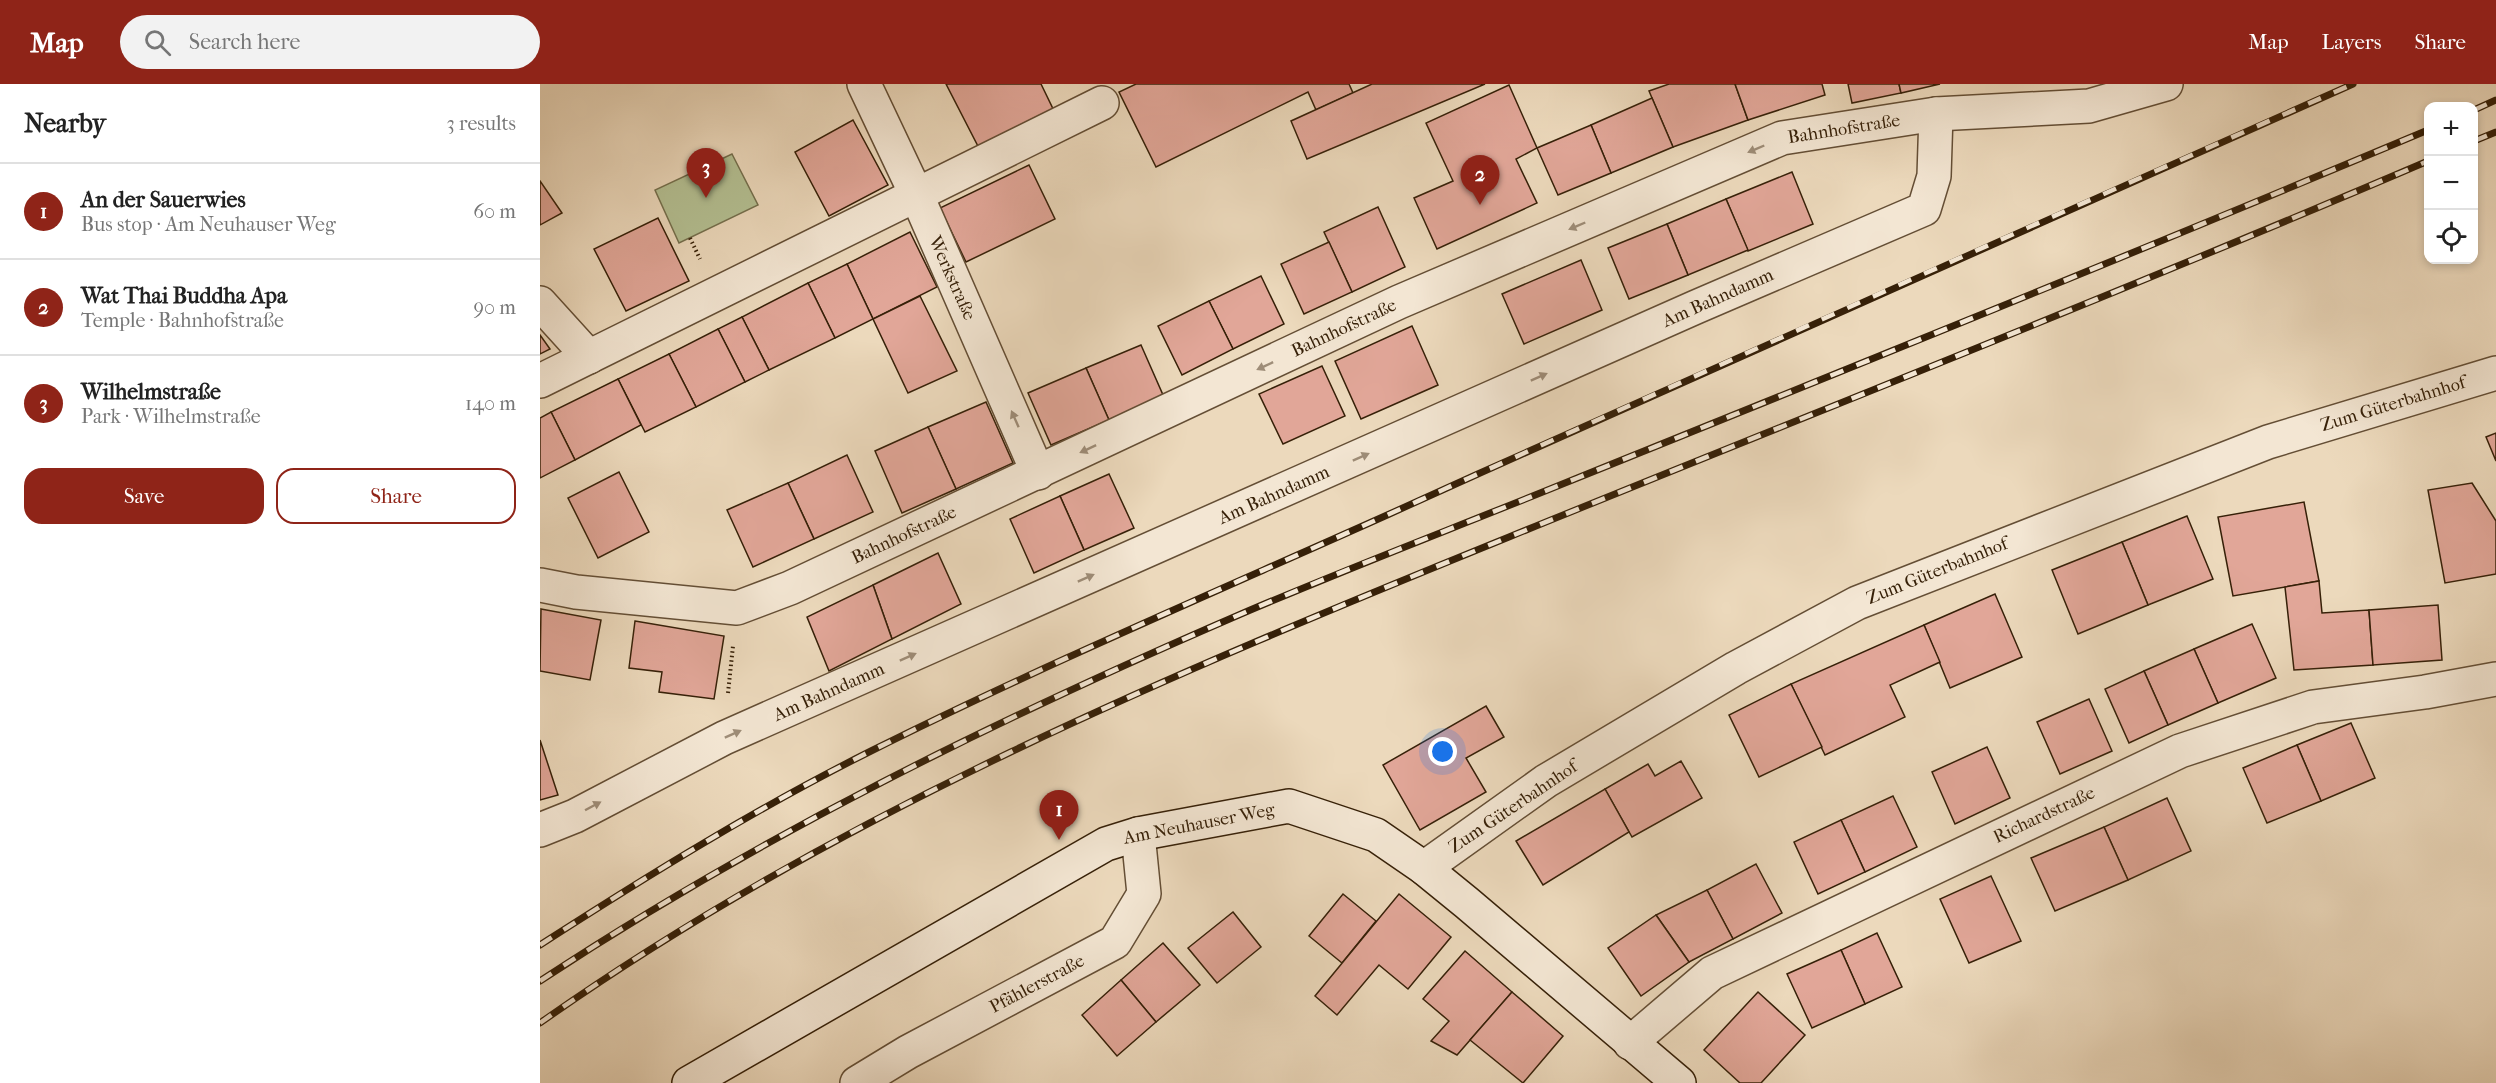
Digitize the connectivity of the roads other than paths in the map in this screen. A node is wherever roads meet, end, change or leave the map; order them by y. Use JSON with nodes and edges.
{"nodes":[{"id":1,"x":864,"y":84,"type":"edge"},
{"id":2,"x":2166,"y":84,"type":"edge"},
{"id":3,"x":1102,"y":103,"type":"dead end"},
{"id":4,"x":1936,"y":114,"type":"junction"},
{"id":5,"x":917,"y":196,"type":"junction"},
{"id":6,"x":540,"y":303,"type":"edge"},
{"id":7,"x":589,"y":357,"type":"junction"},
{"id":8,"x":2496,"y":373,"type":"edge"},
{"id":9,"x":540,"y":381,"type":"edge"},
{"id":10,"x":1038,"y":473,"type":"junction"},
{"id":11,"x":540,"y":585,"type":"edge"},
{"id":12,"x":2496,"y":679,"type":"edge"},
{"id":13,"x":540,"y":830,"type":"edge"},
{"id":14,"x":1138,"y":834,"type":"junction"},
{"id":15,"x":1424,"y":868,"type":"junction"},
{"id":16,"x":1630,"y":1043,"type":"junction"},
{"id":17,"x":689,"y":1083,"type":"edge"},
{"id":18,"x":856,"y":1083,"type":"edge"},
{"id":19,"x":1679,"y":1083,"type":"edge"}],
"edges":[{"from":1,"to":5,"type":"street","name":"Werkstraße"},
{"from":2,"to":4,"type":"street","name":"Bahnhofstraße"},
{"from":3,"to":5,"type":"street"},
{"from":4,"to":10,"type":"street","name":"Bahnhofstraße","one_way":true},
{"from":13,"to":4,"type":"street","name":"Am Bahndamm","one_way":true},
{"from":5,"to":7,"type":"street"},
{"from":10,"to":5,"type":"street","name":"Werkstraße","one_way":true},
{"from":6,"to":7,"type":"street"},
{"from":7,"to":9,"type":"street"},
{"from":8,"to":15,"type":"street","name":"Zum Güterbahnhof"},
{"from":10,"to":11,"type":"street","name":"Bahnhofstraße"},
{"from":12,"to":16,"type":"street","name":"Richardstraße"},
{"from":14,"to":15,"type":"street","name":"Am Neuhauser Weg"},
{"from":14,"to":17,"type":"street","name":"Am Neuhauser Weg"},
{"from":14,"to":18,"type":"street","name":"Pfählerstraße"},
{"from":15,"to":16,"type":"street","name":"Am Neuhauser Weg"},
{"from":16,"to":19,"type":"street","name":"Am Neuhauser Weg"}]}
